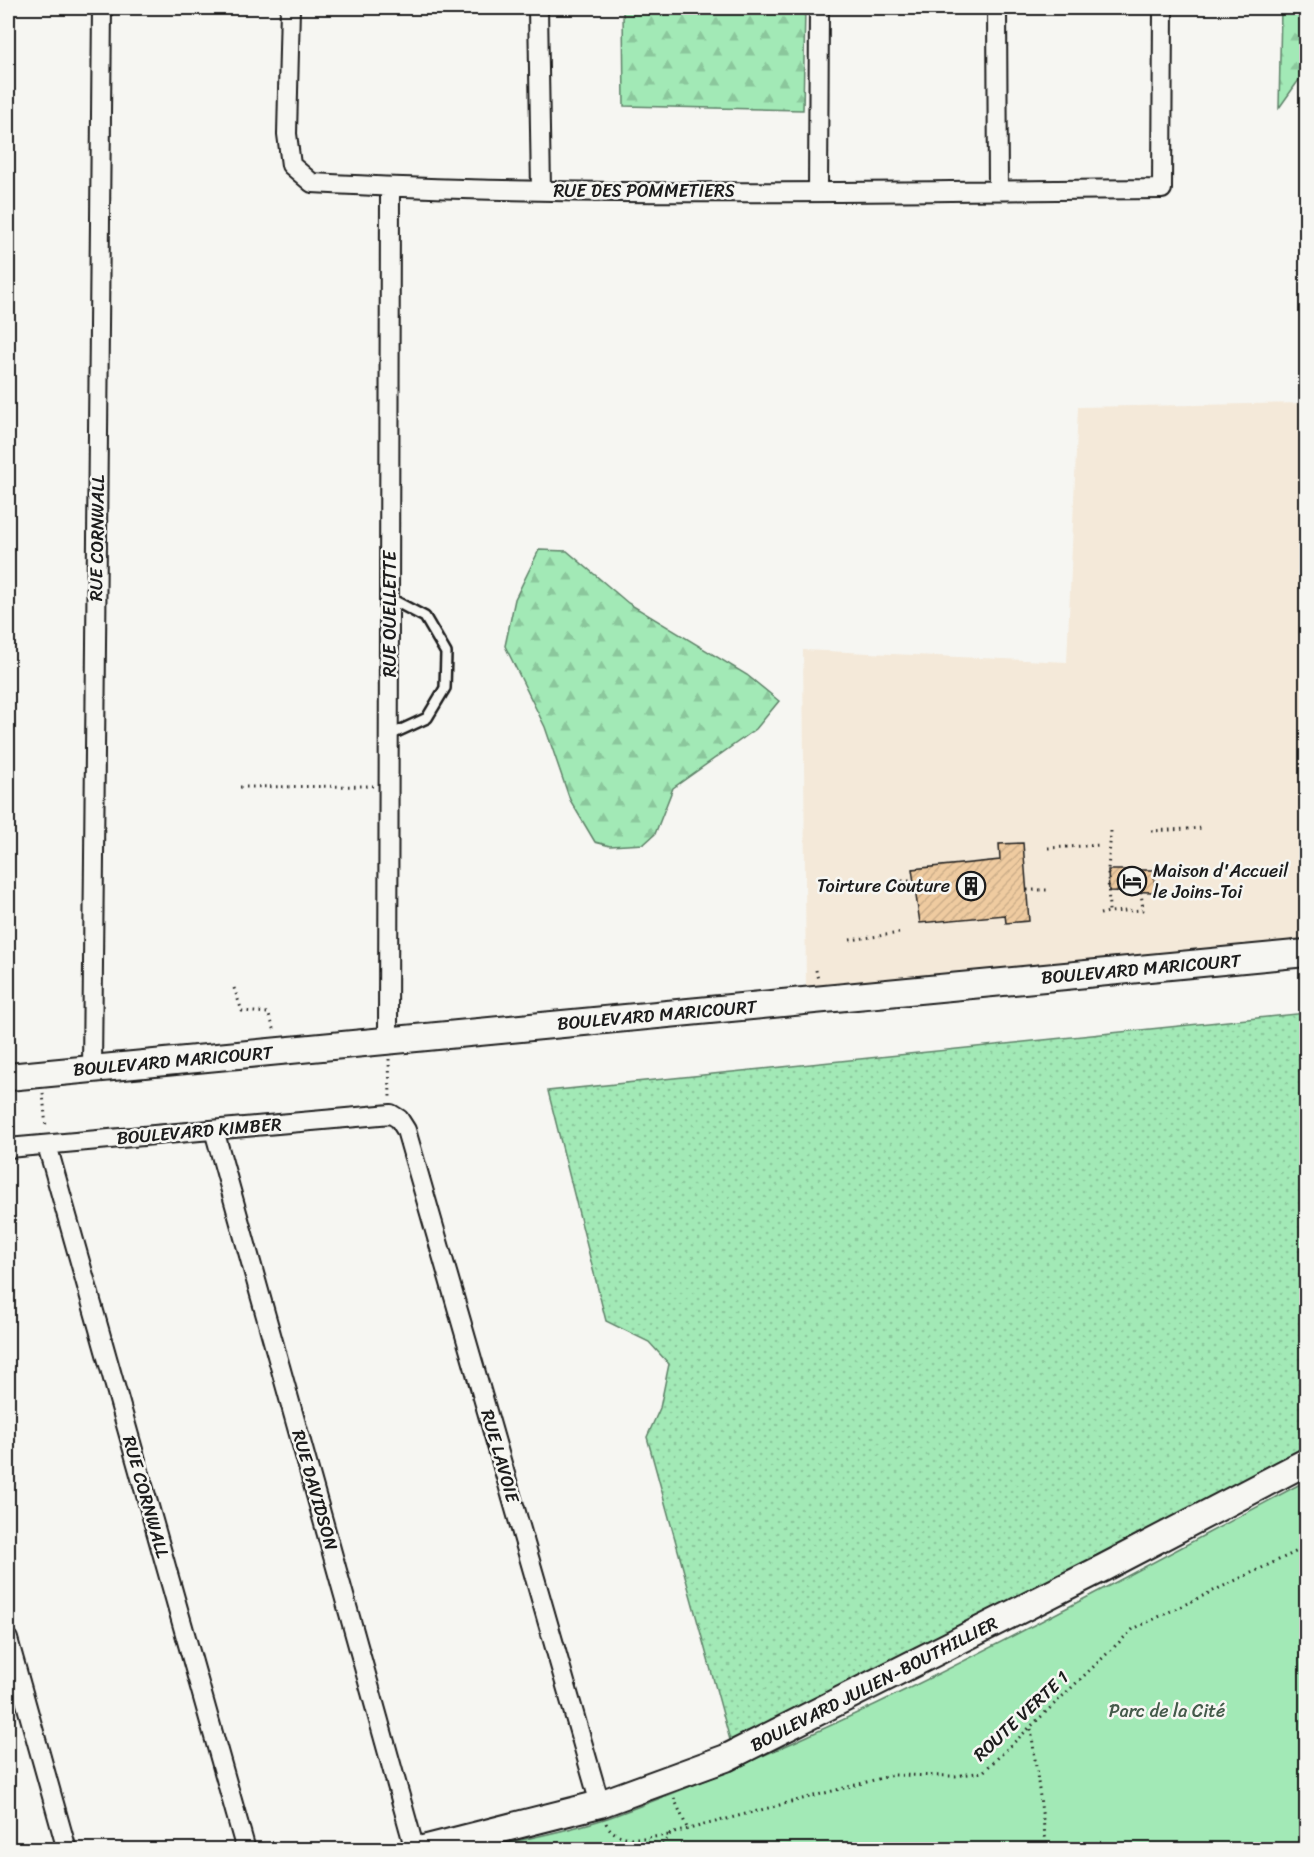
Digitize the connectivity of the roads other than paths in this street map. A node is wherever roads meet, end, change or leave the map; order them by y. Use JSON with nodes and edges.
{"nodes":[{"id":1,"x":102,"y":8,"type":"edge"},
{"id":2,"x":290,"y":8,"type":"edge"},
{"id":3,"x":538,"y":8,"type":"edge"},
{"id":4,"x":819,"y":8,"type":"edge"},
{"id":5,"x":997,"y":8,"type":"edge"},
{"id":6,"x":1163,"y":8,"type":"edge"},
{"id":7,"x":390,"y":188,"type":"junction"},
{"id":8,"x":541,"y":190,"type":"junction"},
{"id":9,"x":998,"y":190,"type":"junction"},
{"id":10,"x":818,"y":191,"type":"junction"},
{"id":11,"x":391,"y":599,"type":"junction"},
{"id":12,"x":390,"y":735,"type":"junction"},
{"id":13,"x":1306,"y":953,"type":"edge"},
{"id":14,"x":388,"y":1041,"type":"junction"},
{"id":15,"x":92,"y":1069,"type":"junction"},
{"id":16,"x":8,"y":1077,"type":"edge"},
{"id":17,"x":391,"y":1107,"type":"joint"},
{"id":18,"x":214,"y":1130,"type":"junction"},
{"id":19,"x":47,"y":1138,"type":"junction"},
{"id":20,"x":8,"y":1148,"type":"edge"},
{"id":21,"x":1306,"y":1462,"type":"edge"},
{"id":22,"x":8,"y":1639,"type":"edge"},
{"id":23,"x":600,"y":1804,"type":"junction"},
{"id":24,"x":68,"y":1850,"type":"edge"},
{"id":25,"x":246,"y":1850,"type":"edge"},
{"id":26,"x":417,"y":1850,"type":"edge"}],
"edges":[{"from":1,"to":15,"type":"street","name":"RUE CORNWALL"},
{"from":2,"to":7,"type":"street","name":"RUE DES POMMETIERS"},
{"from":3,"to":8,"type":"street"},
{"from":4,"to":10,"type":"street"},
{"from":5,"to":9,"type":"street"},
{"from":6,"to":9,"type":"street","name":"RUE DES POMMETIERS"},
{"from":7,"to":8,"type":"street","name":"RUE DES POMMETIERS"},
{"from":7,"to":11,"type":"street","name":"RUE OUELLETTE"},
{"from":8,"to":10,"type":"street","name":"RUE DES POMMETIERS"},
{"from":9,"to":10,"type":"street","name":"RUE DES POMMETIERS"},
{"from":11,"to":12,"type":"street","name":"RUE OUELLETTE"},
{"from":11,"to":12,"type":"lane"},
{"from":12,"to":14,"type":"street","name":"RUE OUELLETTE"},
{"from":13,"to":14,"type":"street","name":"BOULEVARD MARICOURT"},
{"from":14,"to":15,"type":"street","name":"BOULEVARD MARICOURT"},
{"from":15,"to":16,"type":"street","name":"BOULEVARD MARICOURT"},
{"from":17,"to":18,"type":"street","name":"BOULEVARD KIMBER"},
{"from":17,"to":23,"type":"street","name":"RUE LAVOIE"},
{"from":18,"to":19,"type":"street","name":"BOULEVARD KIMBER"},
{"from":18,"to":26,"type":"street","name":"RUE DAVIDSON"},
{"from":19,"to":20,"type":"street","name":"BOULEVARD KIMBER"},
{"from":19,"to":25,"type":"street","name":"RUE CORNWALL"},
{"from":21,"to":23,"type":"street","name":"BOULEVARD JULIEN-BOUTHILLIER"},
{"from":22,"to":24,"type":"street"},
{"from":23,"to":26,"type":"street","name":"BOULEVARD JULIEN-BOUTHILLIER"}]}
